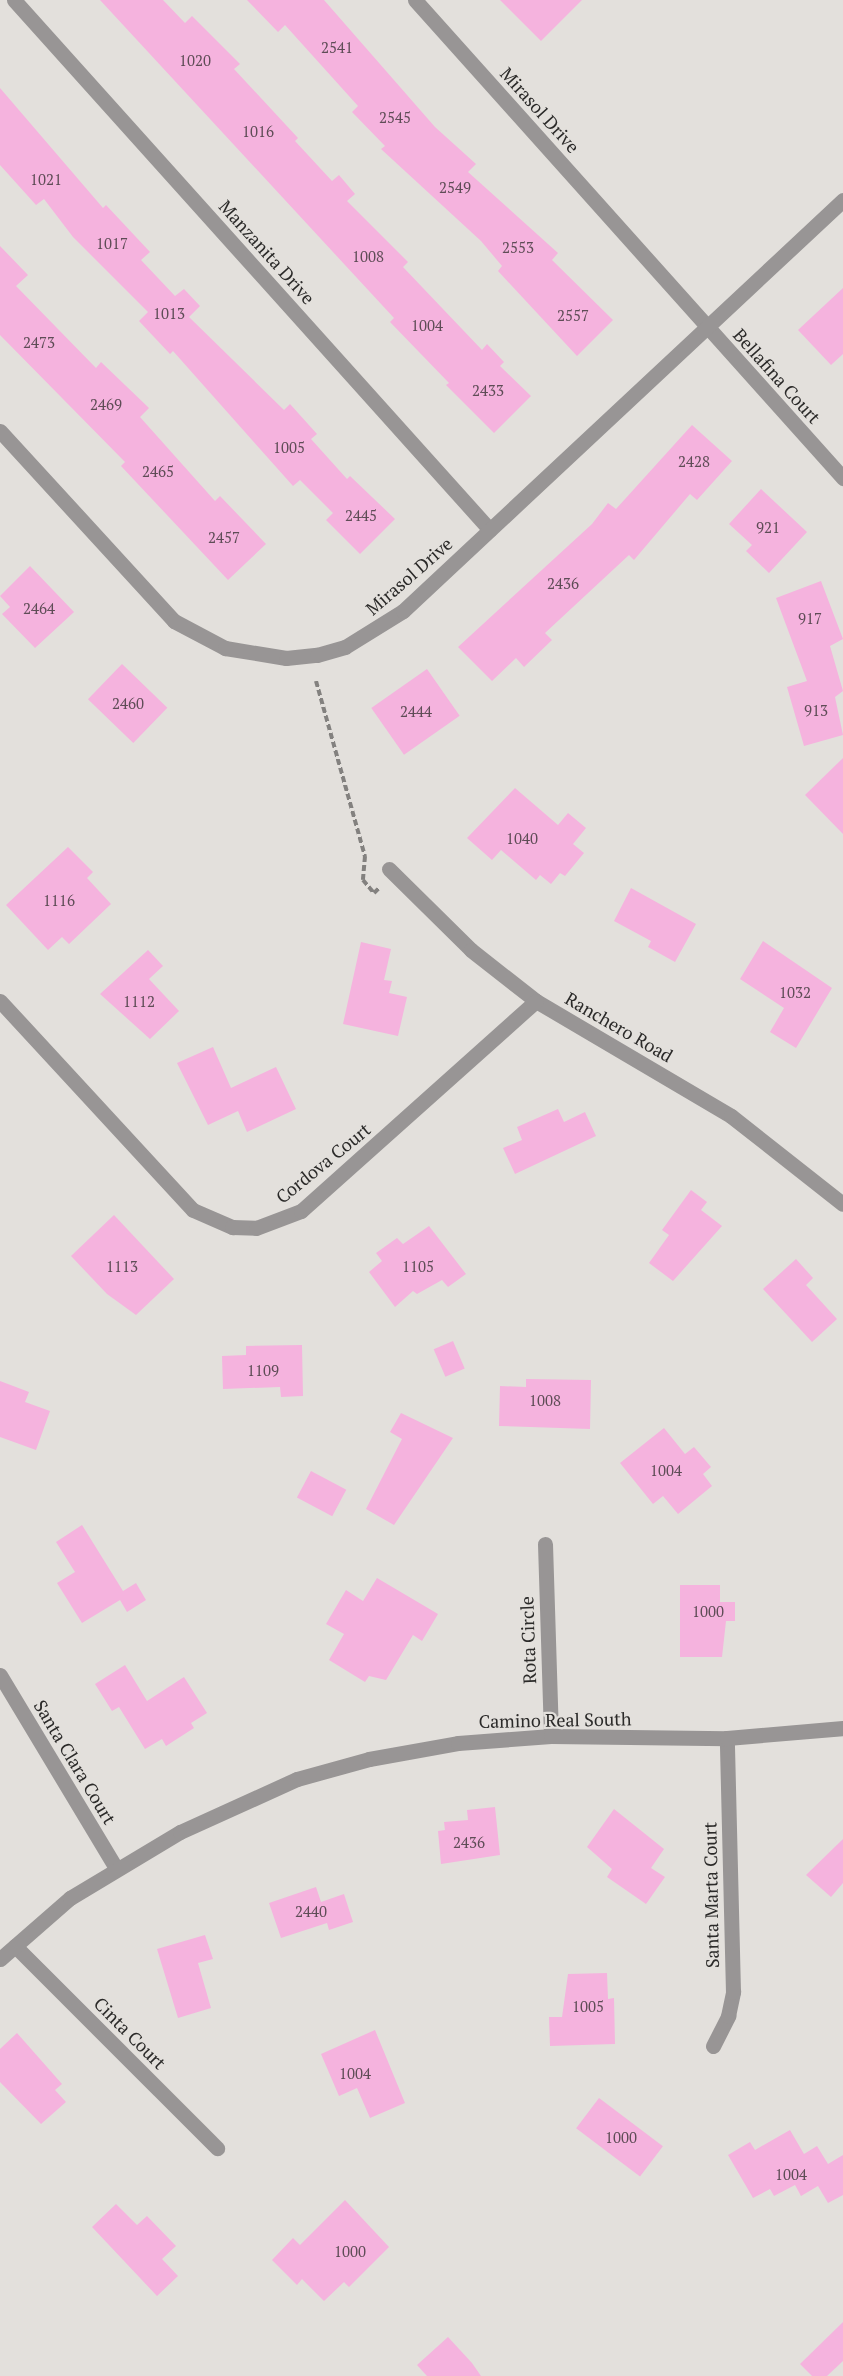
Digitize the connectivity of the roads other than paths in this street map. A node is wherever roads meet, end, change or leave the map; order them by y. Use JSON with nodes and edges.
{"nodes":[{"id":1,"x":14,"y":0,"type":"edge"},
{"id":2,"x":415,"y":0,"type":"edge"},
{"id":3,"x":843,"y":200,"type":"edge"},
{"id":4,"x":707,"y":327,"type":"junction"},
{"id":5,"x":0,"y":431,"type":"edge"},
{"id":6,"x":843,"y":478,"type":"edge"},
{"id":7,"x":490,"y":530,"type":"junction"},
{"id":8,"x":391,"y":871,"type":"road end"},
{"id":9,"x":0,"y":1001,"type":"edge"},
{"id":10,"x":536,"y":1001,"type":"junction"},
{"id":11,"x":843,"y":1204,"type":"edge"},
{"id":12,"x":545,"y":1544,"type":"dead end"},
{"id":13,"x":0,"y":1675,"type":"edge"},
{"id":14,"x":843,"y":1728,"type":"edge"},
{"id":15,"x":551,"y":1736,"type":"junction"},
{"id":16,"x":727,"y":1738,"type":"junction"},
{"id":17,"x":116,"y":1868,"type":"junction"},
{"id":18,"x":15,"y":1946,"type":"junction"},
{"id":19,"x":0,"y":1959,"type":"edge"},
{"id":20,"x":713,"y":2046,"type":"dead end"},
{"id":21,"x":217,"y":2148,"type":"dead end"}],
"edges":[{"from":1,"to":7,"type":"street","name":"Manzanita Drive"},
{"from":2,"to":4,"type":"street","name":"Mirasol Drive"},
{"from":3,"to":4,"type":"street","name":"Mirasol Drive"},
{"from":4,"to":6,"type":"street","name":"Bellafina Court"},
{"from":4,"to":7,"type":"street","name":"Mirasol Drive"},
{"from":5,"to":7,"type":"street","name":"Mirasol Drive"},
{"from":8,"to":10,"type":"street","name":"Ranchero Road"},
{"from":9,"to":10,"type":"street","name":"Cordova Court"},
{"from":10,"to":11,"type":"street","name":"Ranchero Road"},
{"from":12,"to":15,"type":"street","name":"Rota Circle"},
{"from":13,"to":17,"type":"street","name":"Santa Clara Court"},
{"from":14,"to":16,"type":"street","name":"Camino Real South"},
{"from":15,"to":16,"type":"street","name":"Camino Real South"},
{"from":15,"to":17,"type":"street","name":"Camino Real South"},
{"from":16,"to":20,"type":"street","name":"Santa Marta Court"},
{"from":17,"to":18,"type":"street","name":"Camino Real South"},
{"from":18,"to":19,"type":"street","name":"Camino Real South"},
{"from":18,"to":21,"type":"street","name":"Cinta Court"}]}
